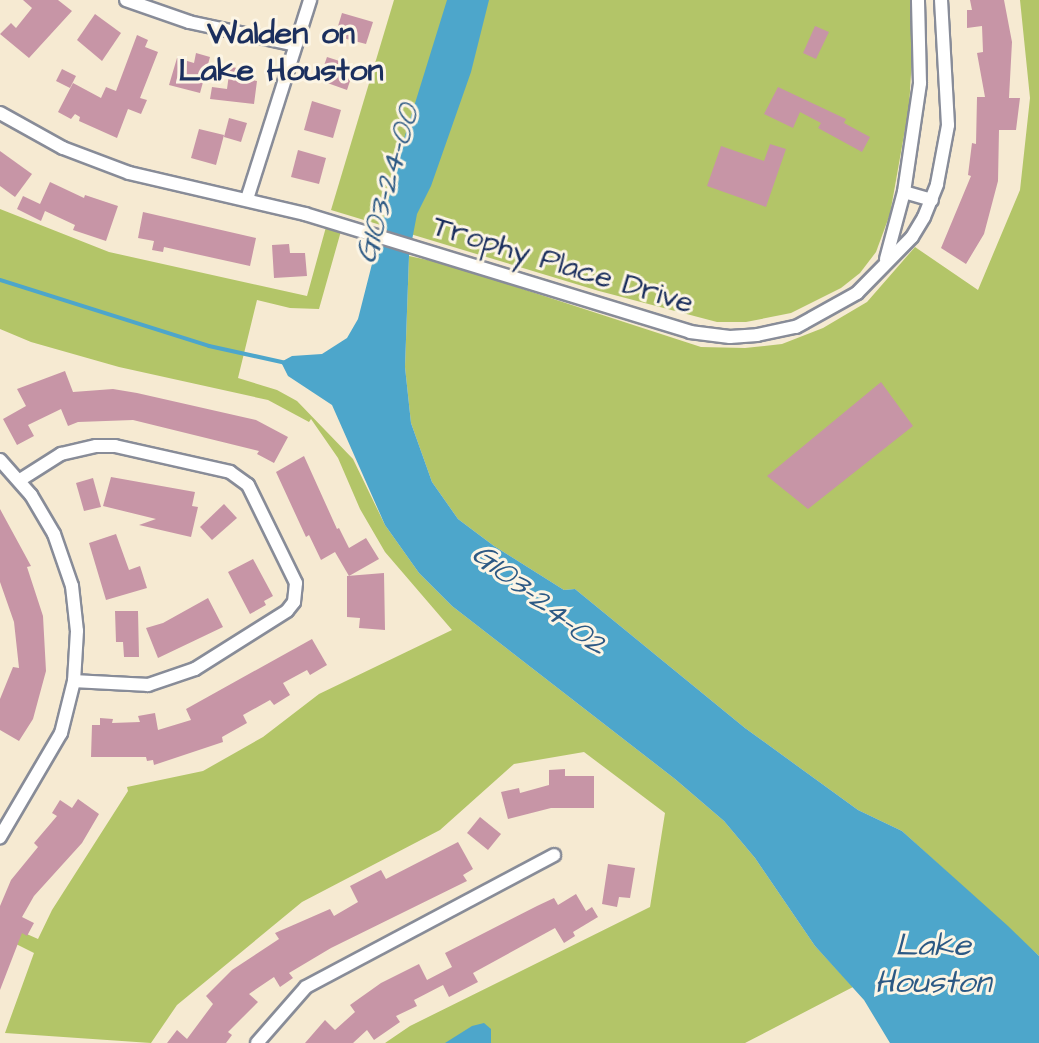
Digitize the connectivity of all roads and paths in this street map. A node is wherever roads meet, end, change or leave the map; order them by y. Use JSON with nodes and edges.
{"nodes":[{"id":1,"x":126,"y":0,"type":"edge"},
{"id":2,"x":310,"y":0,"type":"edge"},
{"id":3,"x":918,"y":0,"type":"edge"},
{"id":4,"x":941,"y":0,"type":"edge"},
{"id":5,"x":140,"y":3,"type":"edge"},
{"id":6,"x":296,"y":45,"type":"junction"},
{"id":7,"x":0,"y":113,"type":"edge"},
{"id":8,"x":904,"y":192,"type":"junction"},
{"id":9,"x":247,"y":199,"type":"junction"},
{"id":10,"x":932,"y":200,"type":"junction"},
{"id":11,"x":885,"y":262,"type":"junction"},
{"id":12,"x":0,"y":460,"type":"edge"},
{"id":13,"x":20,"y":480,"type":"junction"},
{"id":14,"x":74,"y":681,"type":"junction"},
{"id":15,"x":0,"y":837,"type":"edge"},
{"id":16,"x":554,"y":855,"type":"dead end"},
{"id":17,"x":257,"y":1043,"type":"edge"}],
"edges":[{"from":1,"to":5,"type":"street"},
{"from":2,"to":6,"type":"street"},
{"from":3,"to":8,"type":"street"},
{"from":4,"to":10,"type":"street"},
{"from":5,"to":6,"type":"street"},
{"from":6,"to":9,"type":"street"},
{"from":7,"to":9,"type":"street","name":"Trophy Place Drive"},
{"from":8,"to":10,"type":"street"},
{"from":8,"to":11,"type":"street"},
{"from":9,"to":11,"type":"street","name":"Trophy Place Drive"},
{"from":10,"to":11,"type":"street"},
{"from":12,"to":13,"type":"street"},
{"from":13,"to":14,"type":"street"},
{"from":13,"to":14,"type":"street"},
{"from":14,"to":15,"type":"street"},
{"from":16,"to":17,"type":"street"}]}
